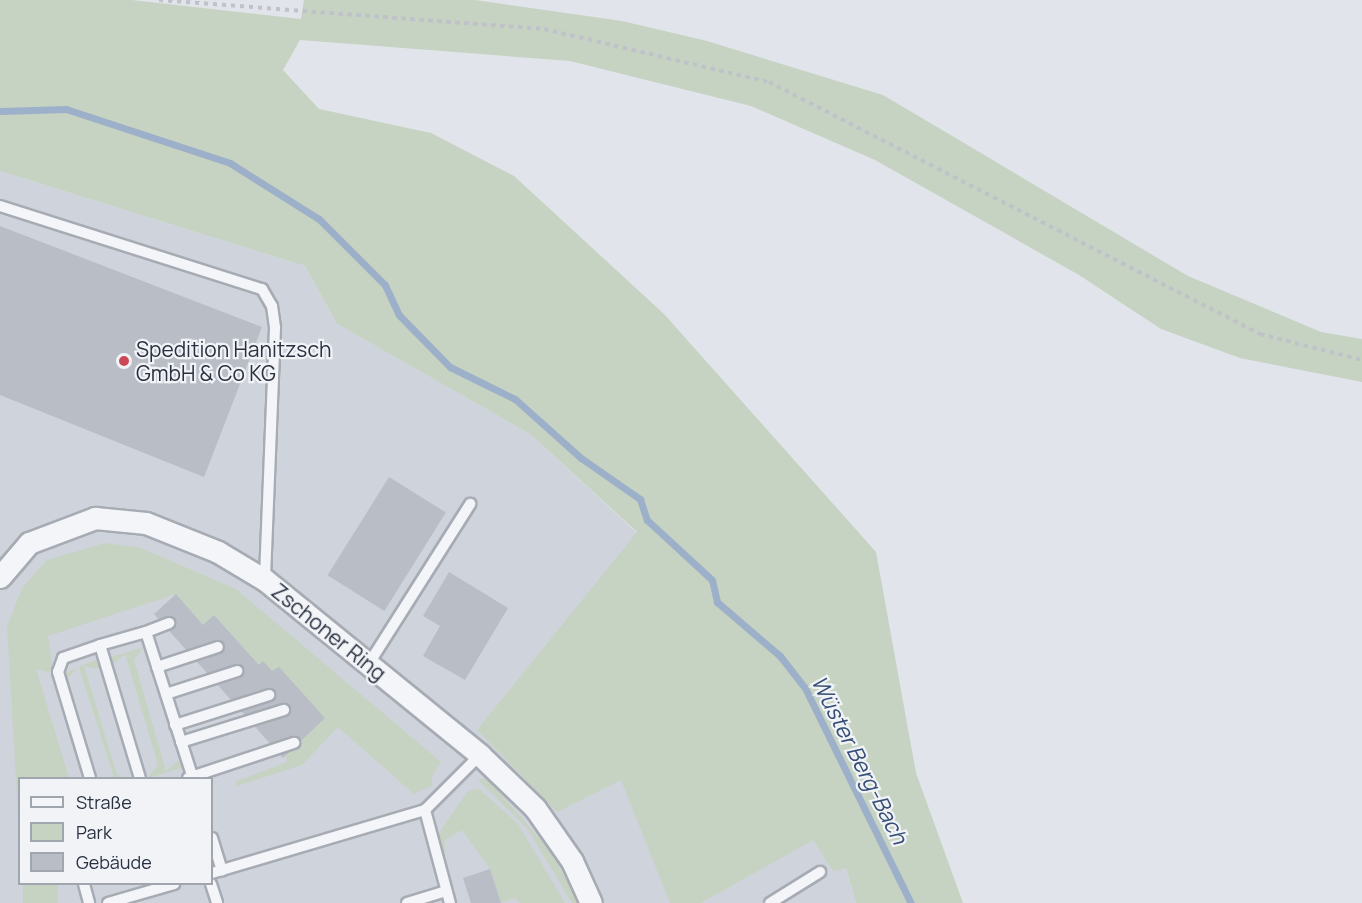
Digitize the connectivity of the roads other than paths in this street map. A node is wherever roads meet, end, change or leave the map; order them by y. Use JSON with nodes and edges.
{"nodes":[{"id":1,"x":0,"y":206,"type":"edge"},
{"id":2,"x":470,"y":504,"type":"dead end"},
{"id":3,"x":0,"y":577,"type":"edge"},
{"id":4,"x":265,"y":580,"type":"junction"},
{"id":5,"x":169,"y":623,"type":"dead end"},
{"id":6,"x":146,"y":632,"type":"junction"},
{"id":7,"x":100,"y":645,"type":"junction"},
{"id":8,"x":218,"y":647,"type":"dead end"},
{"id":9,"x":368,"y":664,"type":"junction"},
{"id":10,"x":157,"y":667,"type":"junction"},
{"id":11,"x":237,"y":671,"type":"dead end"},
{"id":12,"x":166,"y":694,"type":"junction"},
{"id":13,"x":269,"y":695,"type":"dead end"},
{"id":14,"x":284,"y":710,"type":"dead end"},
{"id":15,"x":176,"y":725,"type":"junction"},
{"id":16,"x":181,"y":742,"type":"junction"},
{"id":17,"x":294,"y":743,"type":"dead end"},
{"id":18,"x":480,"y":755,"type":"junction"},
{"id":19,"x":90,"y":777,"type":"edge"},
{"id":20,"x":140,"y":777,"type":"edge"},
{"id":21,"x":191,"y":777,"type":"edge"},
{"id":22,"x":194,"y":777,"type":"edge"},
{"id":23,"x":425,"y":810,"type":"junction"},
{"id":24,"x":213,"y":845,"type":"edge"},
{"id":25,"x":217,"y":871,"type":"edge"},
{"id":26,"x":820,"y":872,"type":"dead end"},
{"id":27,"x":84,"y":885,"type":"edge"},
{"id":28,"x":171,"y":885,"type":"edge"},
{"id":29,"x":211,"y":885,"type":"edge"},
{"id":30,"x":446,"y":891,"type":"junction"},
{"id":31,"x":89,"y":903,"type":"edge"},
{"id":32,"x":108,"y":903,"type":"edge"},
{"id":33,"x":217,"y":903,"type":"edge"},
{"id":34,"x":407,"y":903,"type":"edge"},
{"id":35,"x":450,"y":903,"type":"edge"},
{"id":36,"x":591,"y":903,"type":"edge"},
{"id":37,"x":770,"y":903,"type":"edge"}],
"edges":[{"from":1,"to":4,"type":"lane"},
{"from":2,"to":9,"type":"lane"},
{"from":3,"to":4,"type":"street","name":"Zschoner Ring"},
{"from":4,"to":9,"type":"street","name":"Zschoner Ring"},
{"from":5,"to":6,"type":"lane"},
{"from":6,"to":7,"type":"lane"},
{"from":6,"to":10,"type":"lane"},
{"from":7,"to":19,"type":"lane"},
{"from":7,"to":20,"type":"lane"},
{"from":8,"to":10,"type":"lane"},
{"from":9,"to":18,"type":"street","name":"Zschoner Ring"},
{"from":10,"to":12,"type":"lane"},
{"from":11,"to":12,"type":"lane"},
{"from":12,"to":15,"type":"lane"},
{"from":13,"to":15,"type":"lane"},
{"from":14,"to":16,"type":"lane"},
{"from":15,"to":16,"type":"lane"},
{"from":16,"to":21,"type":"lane"},
{"from":17,"to":22,"type":"lane"},
{"from":18,"to":23,"type":"lane"},
{"from":18,"to":36,"type":"street","name":"Zschoner Ring"},
{"from":23,"to":25,"type":"lane"},
{"from":23,"to":30,"type":"lane"},
{"from":24,"to":25,"type":"lane"},
{"from":26,"to":37,"type":"lane"},
{"from":27,"to":31,"type":"lane"},
{"from":28,"to":32,"type":"lane"},
{"from":29,"to":33,"type":"lane"},
{"from":30,"to":34,"type":"lane"},
{"from":30,"to":35,"type":"lane"}]}
